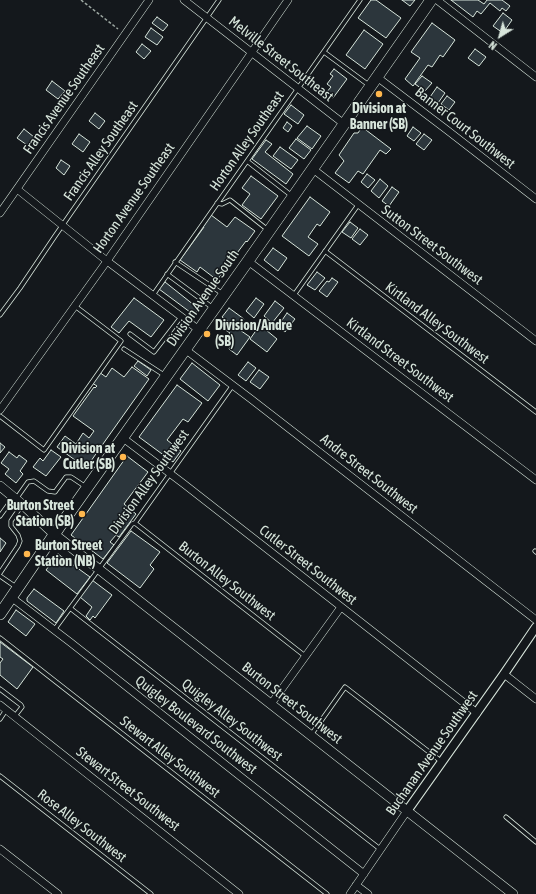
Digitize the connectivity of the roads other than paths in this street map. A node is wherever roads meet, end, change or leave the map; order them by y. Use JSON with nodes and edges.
{"nodes":[{"id":1,"x":149,"y":0,"type":"edge"},
{"id":2,"x":184,"y":0,"type":"edge"},
{"id":3,"x":219,"y":0,"type":"edge"},
{"id":4,"x":288,"y":0,"type":"edge"},
{"id":5,"x":360,"y":0,"type":"edge"},
{"id":6,"x":431,"y":0,"type":"edge"},
{"id":7,"x":437,"y":0,"type":"edge"},
{"id":8,"x":207,"y":18,"type":"junction"},
{"id":9,"x":324,"y":52,"type":"junction"},
{"id":10,"x":251,"y":53,"type":"junction"},
{"id":11,"x":536,"y":77,"type":"edge"},
{"id":12,"x":374,"y":82,"type":"junction"},
{"id":13,"x":298,"y":89,"type":"junction"},
{"id":14,"x":344,"y":124,"type":"junction"},
{"id":15,"x":247,"y":161,"type":"junction"},
{"id":16,"x":312,"y":169,"type":"junction"},
{"id":17,"x":17,"y":189,"type":"junction"},
{"id":18,"x":293,"y":196,"type":"junction"},
{"id":19,"x":536,"y":200,"type":"edge"},
{"id":20,"x":217,"y":203,"type":"junction"},
{"id":21,"x":358,"y":204,"type":"junction"},
{"id":22,"x":0,"y":213,"type":"edge"},
{"id":23,"x":62,"y":225,"type":"junction"},
{"id":24,"x":269,"y":230,"type":"junction"},
{"id":25,"x":325,"y":251,"type":"junction"},
{"id":26,"x":107,"y":261,"type":"junction"},
{"id":27,"x":248,"y":261,"type":"junction"},
{"id":28,"x":176,"y":262,"type":"junction"},
{"id":29,"x":167,"y":274,"type":"junction"},
{"id":30,"x":153,"y":295,"type":"junction"},
{"id":31,"x":223,"y":295,"type":"junction"},
{"id":32,"x":294,"y":295,"type":"junction"},
{"id":33,"x":75,"y":306,"type":"junction"},
{"id":34,"x":214,"y":308,"type":"junction"},
{"id":35,"x":0,"y":315,"type":"edge"},
{"id":36,"x":181,"y":317,"type":"junction"},
{"id":37,"x":199,"y":330,"type":"junction"},
{"id":38,"x":130,"y":334,"type":"dead end"},
{"id":39,"x":536,"y":341,"type":"edge"},
{"id":40,"x":124,"y":349,"type":"dead end"},
{"id":41,"x":186,"y":350,"type":"junction"},
{"id":42,"x":166,"y":377,"type":"junction"},
{"id":43,"x":233,"y":385,"type":"junction"},
{"id":44,"x":0,"y":410,"type":"edge"},
{"id":45,"x":536,"y":412,"type":"edge"},
{"id":46,"x":0,"y":416,"type":"edge"},
{"id":47,"x":123,"y":438,"type":"junction"},
{"id":48,"x":170,"y":474,"type":"junction"},
{"id":49,"x":536,"y":480,"type":"edge"},
{"id":50,"x":0,"y":486,"type":"edge"},
{"id":51,"x":87,"y":488,"type":"junction"},
{"id":52,"x":17,"y":500,"type":"junction"},
{"id":53,"x":0,"y":516,"type":"edge"},
{"id":54,"x":135,"y":523,"type":"junction"},
{"id":55,"x":54,"y":534,"type":"junction"},
{"id":56,"x":98,"y":569,"type":"junction"},
{"id":57,"x":0,"y":575,"type":"edge"},
{"id":58,"x":17,"y":588,"type":"junction"},
{"id":59,"x":4,"y":605,"type":"edge"},
{"id":60,"x":341,"y":607,"type":"junction"},
{"id":61,"x":70,"y":608,"type":"junction"},
{"id":62,"x":536,"y":620,"type":"edge"},
{"id":63,"x":536,"y":627,"type":"edge"},
{"id":64,"x":54,"y":630,"type":"junction"},
{"id":65,"x":0,"y":638,"type":"edge"},
{"id":66,"x":305,"y":656,"type":"junction"},
{"id":67,"x":504,"y":674,"type":"junction"},
{"id":68,"x":0,"y":689,"type":"edge"},
{"id":69,"x":536,"y":699,"type":"edge"},
{"id":70,"x":271,"y":704,"type":"junction"},
{"id":71,"x":0,"y":705,"type":"edge"},
{"id":72,"x":6,"y":710,"type":"junction"},
{"id":73,"x":477,"y":713,"type":"junction"},
{"id":74,"x":15,"y":716,"type":"junction"},
{"id":75,"x":0,"y":719,"type":"edge"},
{"id":76,"x":310,"y":735,"type":"junction"},
{"id":77,"x":442,"y":762,"type":"junction"},
{"id":78,"x":0,"y":776,"type":"edge"},
{"id":79,"x":407,"y":811,"type":"junction"},
{"id":80,"x":506,"y":817,"type":"dead end"},
{"id":81,"x":536,"y":842,"type":"edge"},
{"id":82,"x":0,"y":849,"type":"edge"},
{"id":83,"x":380,"y":850,"type":"junction"},
{"id":84,"x":364,"y":874,"type":"junction"},
{"id":85,"x":356,"y":885,"type":"junction"},
{"id":86,"x":58,"y":894,"type":"edge"},
{"id":87,"x":151,"y":894,"type":"edge"},
{"id":88,"x":239,"y":894,"type":"edge"},
{"id":89,"x":327,"y":894,"type":"edge"},
{"id":90,"x":350,"y":894,"type":"edge"},
{"id":91,"x":368,"y":894,"type":"edge"},
{"id":92,"x":513,"y":894,"type":"edge"}],
"edges":[{"from":1,"to":17,"type":"street","name":"Francis Avenue Southeast"},
{"from":2,"to":8,"type":"street","name":"Melville Street Southeast"},
{"from":3,"to":8,"type":"lane","name":"Francis Alley Southeast"},
{"from":4,"to":10,"type":"street","name":"Horton Avenue Southeast"},
{"from":5,"to":9,"type":"lane","name":"Horton Alley Southeast"},
{"from":6,"to":12,"type":"main road","name":"Division Avenue South"},
{"from":7,"to":11,"type":"street"},
{"from":8,"to":10,"type":"street","name":"Melville Street Southeast"},
{"from":8,"to":23,"type":"lane","name":"Francis Alley Southeast"},
{"from":9,"to":12,"type":"lane"},
{"from":9,"to":13,"type":"lane","name":"Horton Alley Southeast"},
{"from":10,"to":13,"type":"street","name":"Melville Street Southeast"},
{"from":10,"to":26,"type":"street","name":"Horton Avenue Southeast"},
{"from":12,"to":14,"type":"main road","name":"Division Avenue South"},
{"from":12,"to":19,"type":"street","name":"Banner Court Southwest"},
{"from":13,"to":14,"type":"street","name":"Melville Street Southeast"},
{"from":13,"to":15,"type":"lane","name":"Horton Alley Southeast"},
{"from":14,"to":16,"type":"main road","name":"Division Avenue South"},
{"from":15,"to":18,"type":"lane"},
{"from":15,"to":20,"type":"lane","name":"Horton Alley Southeast"},
{"from":16,"to":18,"type":"main road","name":"Division Avenue South"},
{"from":16,"to":21,"type":"street","name":"Sutton Street Southwest"},
{"from":17,"to":22,"type":"street","name":"Francis Avenue Southeast"},
{"from":17,"to":23,"type":"street"},
{"from":18,"to":24,"type":"main road","name":"Division Avenue South"},
{"from":20,"to":24,"type":"lane"},
{"from":20,"to":28,"type":"lane","name":"Horton Alley Southeast"},
{"from":21,"to":25,"type":"lane"},
{"from":21,"to":39,"type":"street","name":"Sutton Street Southwest"},
{"from":23,"to":26,"type":"street"},
{"from":23,"to":35,"type":"lane","name":"Francis Alley Southeast"},
{"from":24,"to":27,"type":"main road","name":"Division Avenue South"},
{"from":25,"to":32,"type":"lane"},
{"from":25,"to":45,"type":"lane","name":"Kirtland Alley Southwest"},
{"from":26,"to":30,"type":"street"},
{"from":26,"to":33,"type":"street","name":"Horton Avenue Southeast"},
{"from":27,"to":31,"type":"main road","name":"Division Avenue South"},
{"from":27,"to":32,"type":"street","name":"Kirtland Street Southwest"},
{"from":28,"to":29,"type":"lane","name":"Horton Alley Southeast"},
{"from":28,"to":31,"type":"lane"},
{"from":29,"to":30,"type":"lane","name":"Horton Alley Southeast"},
{"from":29,"to":34,"type":"lane"},
{"from":30,"to":36,"type":"street"},
{"from":31,"to":34,"type":"main road","name":"Division Avenue South"},
{"from":32,"to":49,"type":"street","name":"Kirtland Street Southwest"},
{"from":33,"to":44,"type":"street","name":"Horton Avenue Southeast"},
{"from":33,"to":46,"type":"lane"},
{"from":34,"to":37,"type":"main road","name":"Division Avenue South"},
{"from":36,"to":37,"type":"street"},
{"from":36,"to":38,"type":"lane"},
{"from":37,"to":41,"type":"main road","name":"Division Avenue South"},
{"from":40,"to":42,"type":"lane"},
{"from":41,"to":42,"type":"main road","name":"Division Avenue South"},
{"from":41,"to":43,"type":"street","name":"Andre Street Southwest"},
{"from":42,"to":47,"type":"main road","name":"Division Avenue South"},
{"from":43,"to":48,"type":"lane","name":"Division Alley Southwest"},
{"from":43,"to":62,"type":"street","name":"Andre Street Southwest"},
{"from":47,"to":48,"type":"street","name":"Cutler Street Southwest"},
{"from":47,"to":51,"type":"main road","name":"Division Avenue South"},
{"from":48,"to":54,"type":"lane","name":"Division Alley Southwest"},
{"from":48,"to":60,"type":"street","name":"Cutler Street Southwest"},
{"from":50,"to":52,"type":"main road","name":"Burton Street Southwest"},
{"from":51,"to":52,"type":"lane"},
{"from":51,"to":55,"type":"main road","name":"Division Avenue South"},
{"from":52,"to":53,"type":"lane"},
{"from":52,"to":55,"type":"main road","name":"Burton Street Southwest"},
{"from":52,"to":57,"type":"lane"},
{"from":54,"to":56,"type":"lane","name":"Division Alley Southwest"},
{"from":54,"to":66,"type":"lane","name":"Burton Alley Southwest"},
{"from":55,"to":56,"type":"main road","name":"Burton Street Southwest"},
{"from":55,"to":58,"type":"main road","name":"Division Avenue South"},
{"from":56,"to":61,"type":"lane","name":"Division Alley Southwest"},
{"from":56,"to":70,"type":"main road","name":"Burton Street Southwest"},
{"from":57,"to":58,"type":"lane"},
{"from":58,"to":59,"type":"main road","name":"Division Avenue South"},
{"from":59,"to":64,"type":"street","name":"Quigley Boulevard Southwest"},
{"from":60,"to":66,"type":"street"},
{"from":60,"to":73,"type":"street","name":"Cutler Street Southwest"},
{"from":61,"to":64,"type":"lane","name":"Division Alley Southwest"},
{"from":61,"to":83,"type":"lane","name":"Quigley Alley Southwest"},
{"from":63,"to":67,"type":"street","name":"Buchanan Avenue Southwest"},
{"from":64,"to":84,"type":"street","name":"Quigley Boulevard Southwest"},
{"from":65,"to":89,"type":"lane","name":"Stewart Alley Southwest"},
{"from":66,"to":70,"type":"street"},
{"from":67,"to":69,"type":"street"},
{"from":67,"to":73,"type":"street","name":"Buchanan Avenue Southwest"},
{"from":68,"to":74,"type":"lane"},
{"from":70,"to":76,"type":"main road","name":"Burton Street Southwest"},
{"from":71,"to":72,"type":"street","name":"Stewart Street Southwest"},
{"from":72,"to":74,"type":"street","name":"Stewart Street Southwest"},
{"from":72,"to":75,"type":"lane"},
{"from":73,"to":77,"type":"street","name":"Buchanan Avenue Southwest"},
{"from":74,"to":88,"type":"street","name":"Stewart Street Southwest"},
{"from":76,"to":77,"type":"lane"},
{"from":76,"to":79,"type":"main road","name":"Burton Street Southwest"},
{"from":77,"to":79,"type":"street","name":"Buchanan Avenue Southwest"},
{"from":78,"to":87,"type":"lane","name":"Rose Alley Southwest"},
{"from":79,"to":83,"type":"street","name":"Buchanan Avenue Southwest"},
{"from":79,"to":92,"type":"main road","name":"Burton Street Southwest"},
{"from":80,"to":81,"type":"lane"},
{"from":82,"to":86,"type":"street"},
{"from":83,"to":84,"type":"street","name":"Buchanan Avenue Southwest"},
{"from":84,"to":85,"type":"street","name":"Buchanan Avenue Southwest"},
{"from":85,"to":90,"type":"street","name":"Buchanan Avenue Southwest"},
{"from":85,"to":91,"type":"street"}]}
